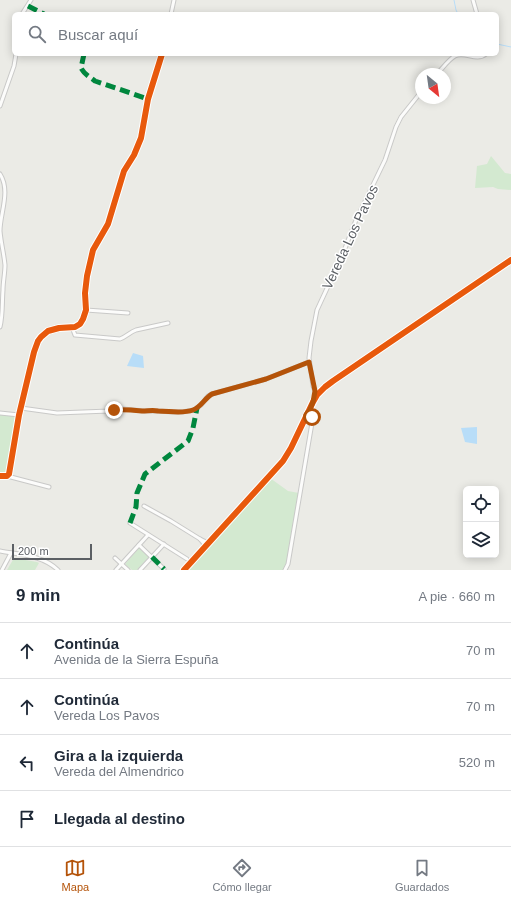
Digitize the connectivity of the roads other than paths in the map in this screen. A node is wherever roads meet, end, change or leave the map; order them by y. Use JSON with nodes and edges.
{"nodes":[{"id":1,"x":31,"y":0,"type":"edge"},
{"id":2,"x":174,"y":0,"type":"edge"},
{"id":3,"x":473,"y":0,"type":"edge"},
{"id":4,"x":23,"y":12,"type":"edge"},
{"id":5,"x":171,"y":12,"type":"edge"},
{"id":6,"x":476,"y":12,"type":"edge"},
{"id":7,"x":16,"y":56,"type":"edge"},
{"id":8,"x":161,"y":56,"type":"edge"},
{"id":9,"x":456,"y":56,"type":"edge"},
{"id":10,"x":469,"y":56,"type":"edge"},
{"id":11,"x":483,"y":56,"type":"edge"},
{"id":12,"x":443,"y":68,"type":"edge"},
{"id":13,"x":415,"y":100,"type":"edge"},
{"id":14,"x":0,"y":106,"type":"edge"},
{"id":15,"x":0,"y":174,"type":"edge"},
{"id":16,"x":511,"y":260,"type":"edge"},
{"id":17,"x":86,"y":310,"type":"junction"},
{"id":18,"x":128,"y":313,"type":"dead end"},
{"id":19,"x":168,"y":323,"type":"dead end"},
{"id":20,"x":0,"y":327,"type":"edge"},
{"id":21,"x":72,"y":327,"type":"junction"},
{"id":22,"x":309,"y":362,"type":"junction"},
{"id":23,"x":316,"y":393,"type":"junction"},
{"id":24,"x":21,"y":408,"type":"junction"},
{"id":25,"x":0,"y":413,"type":"edge"},
{"id":26,"x":308,"y":414,"type":"junction"},
{"id":27,"x":19,"y":415,"type":"junction"},
{"id":28,"x":0,"y":476,"type":"edge"},
{"id":29,"x":7,"y":476,"type":"junction"},
{"id":30,"x":49,"y":487,"type":"dead end"},
{"id":31,"x":144,"y":506,"type":"dead end"},
{"id":32,"x":130,"y":523,"type":"dead end"},
{"id":33,"x":148,"y":535,"type":"junction"},
{"id":34,"x":164,"y":544,"type":"junction"},
{"id":35,"x":139,"y":545,"type":"junction"},
{"id":36,"x":207,"y":545,"type":"junction"},
{"id":37,"x":0,"y":551,"type":"edge"},
{"id":38,"x":11,"y":553,"type":"junction"},
{"id":39,"x":152,"y":557,"type":"junction"},
{"id":40,"x":115,"y":558,"type":"dead end"},
{"id":41,"x":187,"y":558,"type":"dead end"},
{"id":42,"x":122,"y":564,"type":"junction"},
{"id":43,"x":164,"y":569,"type":"dead end"},
{"id":44,"x":2,"y":570,"type":"edge"},
{"id":45,"x":58,"y":570,"type":"edge"},
{"id":46,"x":116,"y":570,"type":"edge"},
{"id":47,"x":128,"y":570,"type":"edge"},
{"id":48,"x":140,"y":570,"type":"edge"},
{"id":49,"x":184,"y":570,"type":"edge"},
{"id":50,"x":285,"y":570,"type":"edge"}],
"edges":[{"from":1,"to":4,"type":"street"},
{"from":2,"to":5,"type":"street"},
{"from":3,"to":6,"type":"street"},
{"from":7,"to":14,"type":"street"},
{"from":8,"to":17,"type":"street"},
{"from":9,"to":12,"type":"street"},
{"from":10,"to":11,"type":"street"},
{"from":13,"to":22,"type":"street","name":"Vereda Los Pavos"},
{"from":15,"to":20,"type":"street"},
{"from":16,"to":23,"type":"main road"},
{"from":17,"to":18,"type":"street"},
{"from":17,"to":21,"type":"street"},
{"from":19,"to":21,"type":"street"},
{"from":21,"to":24,"type":"street"},
{"from":22,"to":23,"type":"street","name":"Vereda Los Pavos"},
{"from":22,"to":24,"type":"street"},
{"from":23,"to":26,"type":"main road"},
{"from":24,"to":27,"type":"street"},
{"from":25,"to":27,"type":"street"},
{"from":26,"to":36,"type":"main road"},
{"from":26,"to":50,"type":"street"},
{"from":27,"to":29,"type":"street"},
{"from":28,"to":29,"type":"street"},
{"from":29,"to":30,"type":"street"},
{"from":31,"to":36,"type":"street"},
{"from":32,"to":33,"type":"street"},
{"from":33,"to":34,"type":"street"},
{"from":33,"to":35,"type":"street"},
{"from":34,"to":39,"type":"street"},
{"from":34,"to":41,"type":"street"},
{"from":35,"to":39,"type":"street"},
{"from":35,"to":42,"type":"street"},
{"from":36,"to":49,"type":"main road"},
{"from":37,"to":38,"type":"street"},
{"from":38,"to":44,"type":"street"},
{"from":38,"to":45,"type":"street"},
{"from":39,"to":43,"type":"street"},
{"from":39,"to":48,"type":"street"},
{"from":40,"to":42,"type":"street"},
{"from":42,"to":46,"type":"street"},
{"from":42,"to":47,"type":"street"}]}
